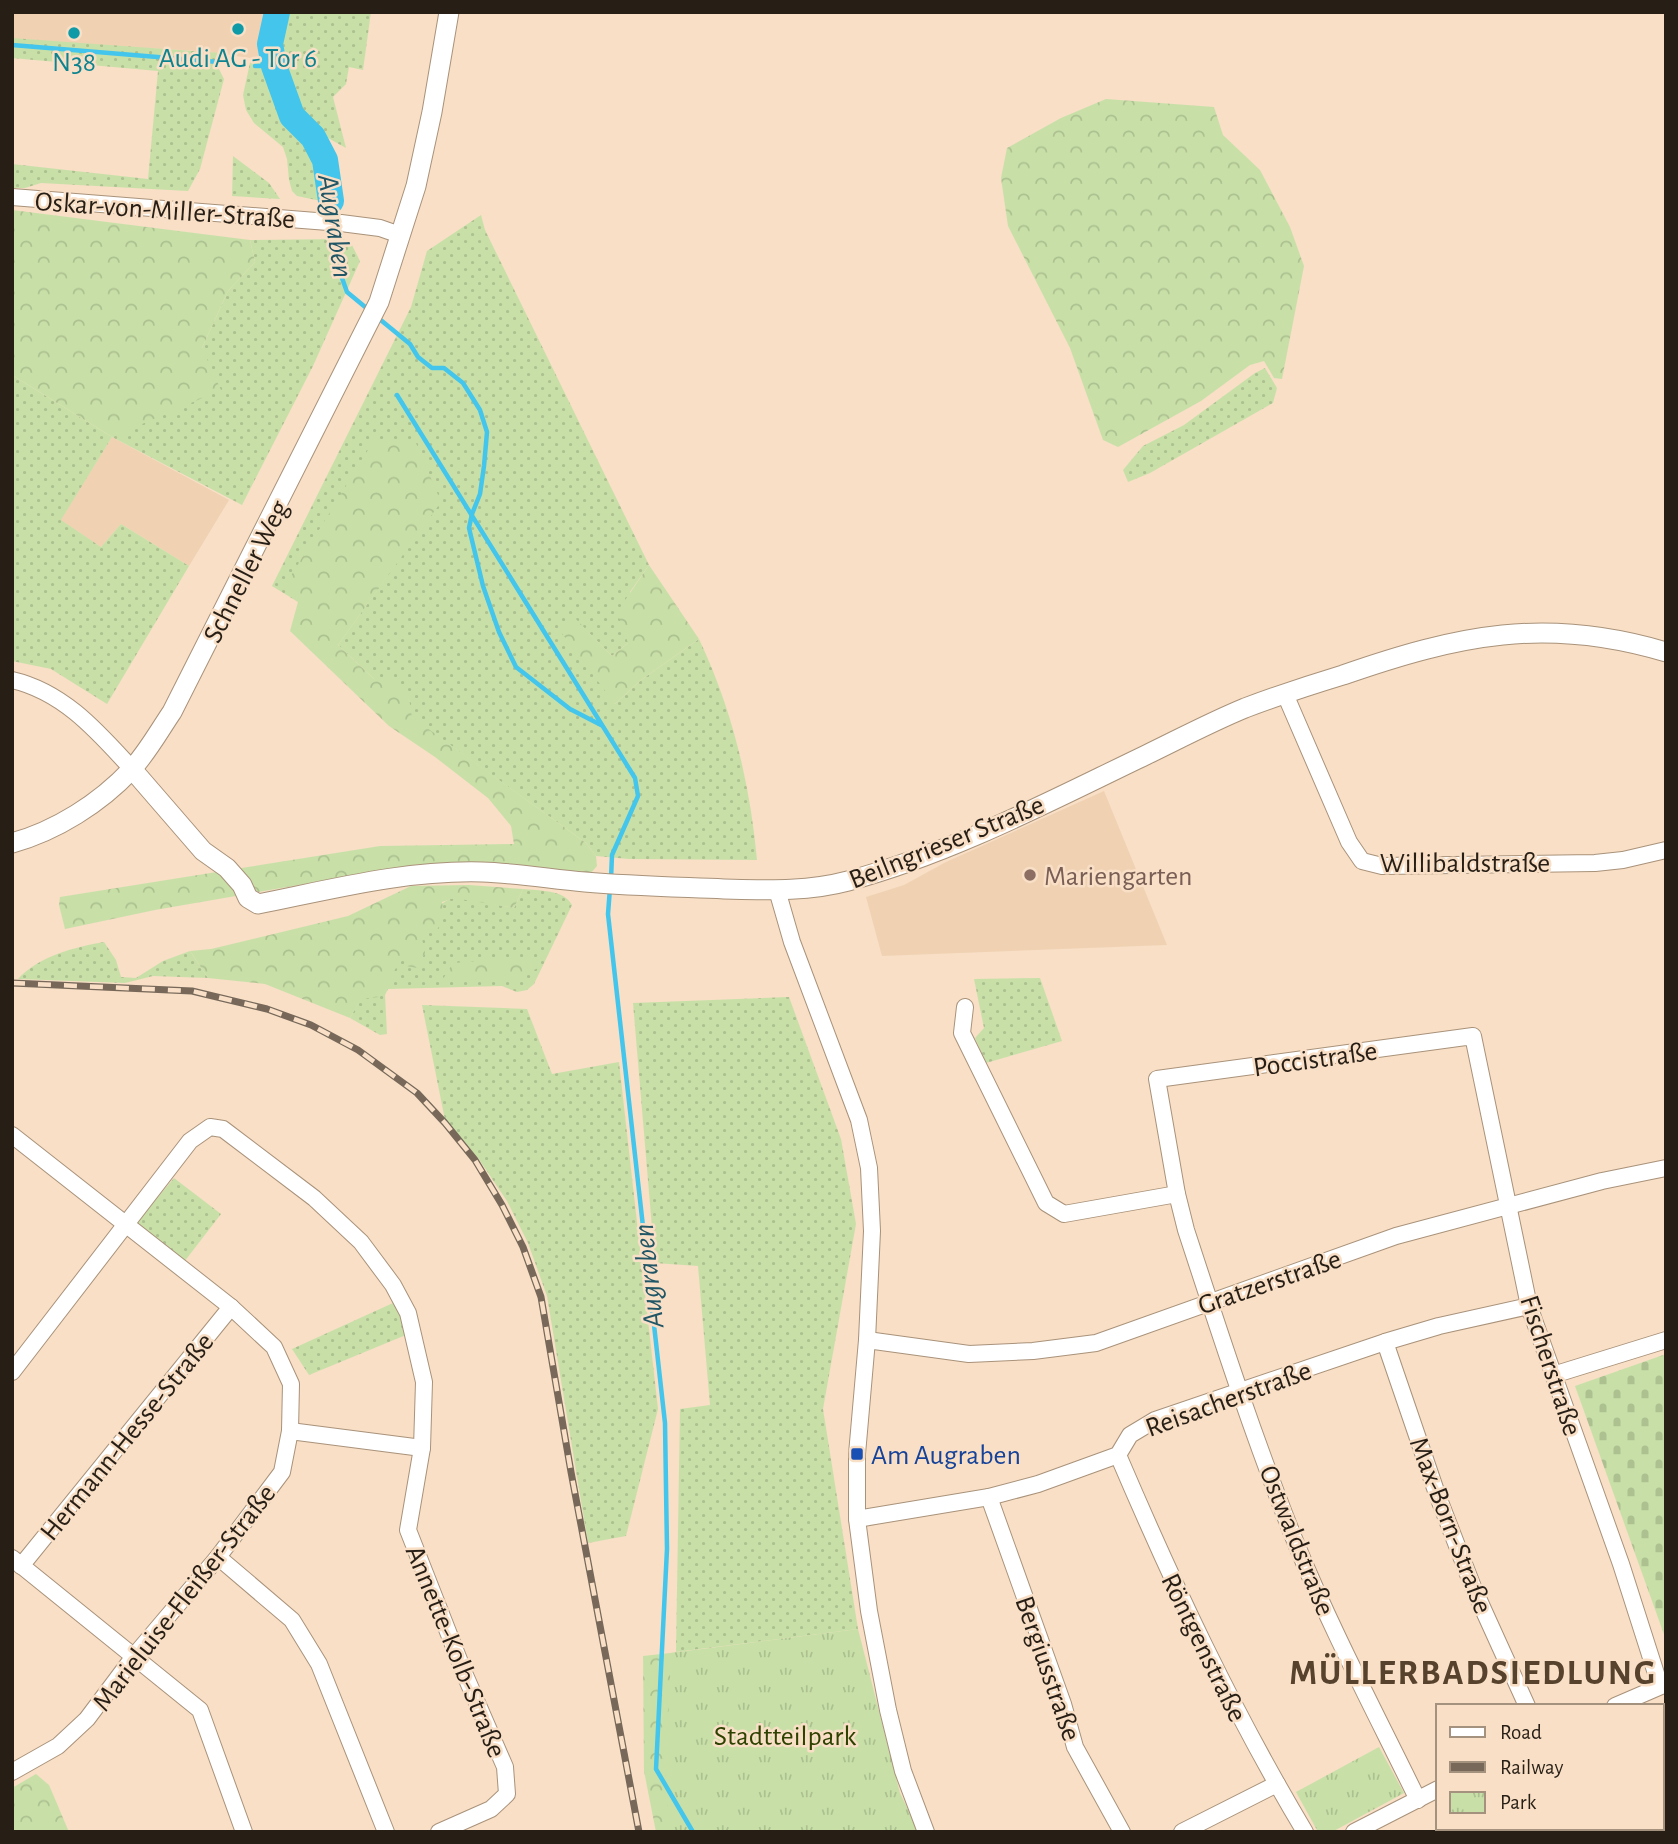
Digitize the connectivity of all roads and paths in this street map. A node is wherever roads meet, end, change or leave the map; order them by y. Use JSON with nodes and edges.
{"nodes":[{"id":1,"x":449,"y":12,"type":"edge"},
{"id":2,"x":12,"y":197,"type":"edge"},
{"id":3,"x":400,"y":235,"type":"junction"},
{"id":4,"x":1666,"y":652,"type":"edge"},
{"id":5,"x":12,"y":680,"type":"edge"},
{"id":6,"x":1285,"y":694,"type":"junction"},
{"id":7,"x":132,"y":769,"type":"junction"},
{"id":8,"x":12,"y":843,"type":"edge"},
{"id":9,"x":1666,"y":850,"type":"edge"},
{"id":10,"x":777,"y":890,"type":"junction"},
{"id":11,"x":965,"y":1007,"type":"dead end"},
{"id":12,"x":1473,"y":1036,"type":"joint"},
{"id":13,"x":1157,"y":1079,"type":"joint"},
{"id":14,"x":12,"y":1135,"type":"edge"},
{"id":15,"x":1666,"y":1168,"type":"edge"},
{"id":16,"x":1177,"y":1194,"type":"junction"},
{"id":17,"x":1509,"y":1205,"type":"junction"},
{"id":18,"x":127,"y":1224,"type":"junction"},
{"id":19,"x":1210,"y":1301,"type":"junction"},
{"id":20,"x":1529,"y":1306,"type":"junction"},
{"id":21,"x":231,"y":1307,"type":"junction"},
{"id":22,"x":1666,"y":1339,"type":"edge"},
{"id":23,"x":867,"y":1340,"type":"junction"},
{"id":24,"x":1385,"y":1342,"type":"junction"},
{"id":25,"x":12,"y":1372,"type":"edge"},
{"id":26,"x":1553,"y":1375,"type":"junction"},
{"id":27,"x":1240,"y":1390,"type":"junction"},
{"id":28,"x":290,"y":1431,"type":"junction"},
{"id":29,"x":422,"y":1448,"type":"junction"},
{"id":30,"x":1118,"y":1455,"type":"junction"},
{"id":31,"x":989,"y":1497,"type":"junction"},
{"id":32,"x":857,"y":1519,"type":"junction"},
{"id":33,"x":218,"y":1557,"type":"junction"},
{"id":34,"x":17,"y":1562,"type":"edge"},
{"id":35,"x":135,"y":1655,"type":"junction"},
{"id":36,"x":1663,"y":1685,"type":"edge"},
{"id":37,"x":1526,"y":1704,"type":"edge"},
{"id":38,"x":1624,"y":1704,"type":"edge"},
{"id":39,"x":12,"y":1772,"type":"edge"},
{"id":40,"x":1277,"y":1784,"type":"junction"},
{"id":41,"x":1436,"y":1790,"type":"edge"},
{"id":42,"x":1418,"y":1800,"type":"junction"},
{"id":43,"x":244,"y":1832,"type":"edge"},
{"id":44,"x":386,"y":1832,"type":"edge"},
{"id":45,"x":439,"y":1832,"type":"edge"},
{"id":46,"x":926,"y":1832,"type":"edge"},
{"id":47,"x":1122,"y":1832,"type":"edge"},
{"id":48,"x":1182,"y":1832,"type":"edge"},
{"id":49,"x":1306,"y":1832,"type":"edge"},
{"id":50,"x":1354,"y":1832,"type":"edge"}],
"edges":[{"from":1,"to":3,"type":"main road","name":"Schneller Weg"},
{"from":2,"to":3,"type":"street","name":"Oskar-von-Miller-Straße"},
{"from":3,"to":7,"type":"main road","name":"Schneller Weg"},
{"from":4,"to":6,"type":"main road","name":"Beilngrieser Straße"},
{"from":5,"to":7,"type":"street"},
{"from":6,"to":9,"type":"street","name":"Willibaldstraße"},
{"from":6,"to":10,"type":"main road","name":"Beilngrieser Straße"},
{"from":7,"to":8,"type":"main road","name":"Schneller Weg"},
{"from":7,"to":10,"type":"main road","name":"Beilngrieser Straße"},
{"from":10,"to":23,"type":"street"},
{"from":11,"to":16,"type":"street"},
{"from":12,"to":13,"type":"street","name":"Poccistraße"},
{"from":12,"to":17,"type":"street","name":"Fischerstraße"},
{"from":13,"to":16,"type":"street","name":"Ostwaldstraße"},
{"from":14,"to":18,"type":"street","name":"Marieluise-Fleißer-Straße"},
{"from":15,"to":17,"type":"street","name":"Gratzerstraße"},
{"from":16,"to":19,"type":"street","name":"Ostwaldstraße"},
{"from":17,"to":19,"type":"street","name":"Gratzerstraße"},
{"from":17,"to":20,"type":"street","name":"Fischerstraße"},
{"from":18,"to":21,"type":"street","name":"Marieluise-Fleißer-Straße"},
{"from":18,"to":25,"type":"street","name":"Annette-Kolb-Straße"},
{"from":18,"to":29,"type":"street","name":"Annette-Kolb-Straße"},
{"from":19,"to":23,"type":"street","name":"Gratzerstraße"},
{"from":19,"to":27,"type":"street","name":"Ostwaldstraße"},
{"from":20,"to":24,"type":"street","name":"Reisacherstraße"},
{"from":20,"to":26,"type":"street","name":"Fischerstraße"},
{"from":21,"to":28,"type":"street","name":"Marieluise-Fleißer-Straße"},
{"from":21,"to":34,"type":"street","name":"Hermann-Hesse-Straße"},
{"from":22,"to":26,"type":"street"},
{"from":23,"to":32,"type":"street"},
{"from":24,"to":27,"type":"street","name":"Reisacherstraße"},
{"from":24,"to":37,"type":"street","name":"Max-Born-Straße"},
{"from":26,"to":36,"type":"street","name":"Fischerstraße"},
{"from":27,"to":30,"type":"street","name":"Reisacherstraße"},
{"from":27,"to":42,"type":"street","name":"Ostwaldstraße"},
{"from":28,"to":29,"type":"street"},
{"from":28,"to":33,"type":"street","name":"Marieluise-Fleißer-Straße"},
{"from":29,"to":45,"type":"street","name":"Annette-Kolb-Straße"},
{"from":30,"to":31,"type":"street","name":"Reisacherstraße"},
{"from":30,"to":40,"type":"street","name":"Röntgenstraße"},
{"from":31,"to":32,"type":"street","name":"Reisacherstraße"},
{"from":31,"to":47,"type":"street","name":"Bergiusstraße"},
{"from":32,"to":46,"type":"street"},
{"from":33,"to":35,"type":"street","name":"Marieluise-Fleißer-Straße"},
{"from":33,"to":44,"type":"street"},
{"from":34,"to":35,"type":"street"},
{"from":35,"to":39,"type":"street","name":"Marieluise-Fleißer-Straße"},
{"from":35,"to":43,"type":"street"},
{"from":36,"to":38,"type":"street"},
{"from":40,"to":48,"type":"street"},
{"from":40,"to":49,"type":"street","name":"Röntgenstraße"},
{"from":41,"to":42,"type":"street"},
{"from":42,"to":50,"type":"street"}]}
